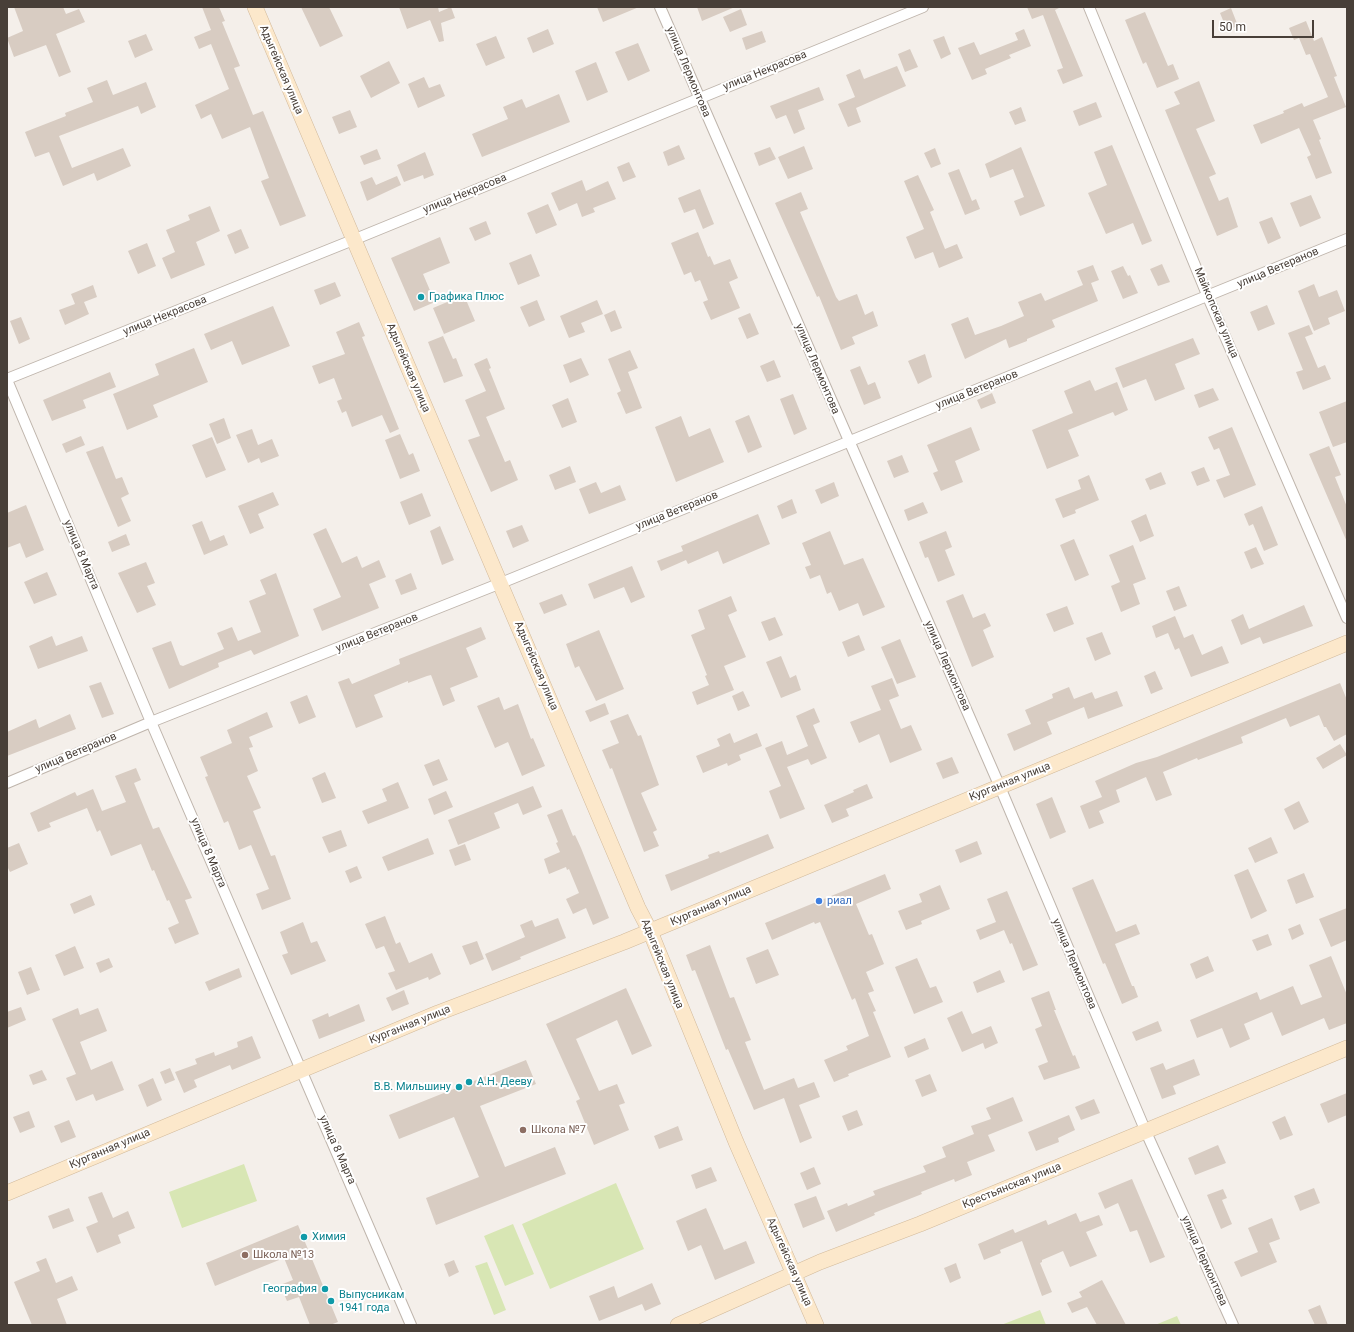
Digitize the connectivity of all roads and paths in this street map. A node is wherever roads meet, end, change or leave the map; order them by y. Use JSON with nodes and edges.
{"nodes":[{"id":1,"x":255,"y":7,"type":"edge"},
{"id":2,"x":660,"y":7,"type":"edge"},
{"id":3,"x":923,"y":7,"type":"edge"},
{"id":4,"x":1089,"y":7,"type":"edge"},
{"id":5,"x":699,"y":98,"type":"junction"},
{"id":6,"x":1347,"y":239,"type":"edge"},
{"id":7,"x":353,"y":240,"type":"junction"},
{"id":8,"x":1208,"y":297,"type":"junction"},
{"id":9,"x":7,"y":380,"type":"edge"},
{"id":10,"x":848,"y":442,"type":"junction"},
{"id":11,"x":501,"y":584,"type":"junction"},
{"id":12,"x":1347,"y":618,"type":"edge"},
{"id":13,"x":1347,"y":643,"type":"edge"},
{"id":14,"x":151,"y":722,"type":"junction"},
{"id":15,"x":7,"y":783,"type":"edge"},
{"id":16,"x":1000,"y":786,"type":"junction"},
{"id":17,"x":650,"y":931,"type":"junction"},
{"id":18,"x":1347,"y":1048,"type":"edge"},
{"id":19,"x":301,"y":1070,"type":"junction"},
{"id":20,"x":1146,"y":1132,"type":"junction"},
{"id":21,"x":7,"y":1194,"type":"edge"},
{"id":22,"x":794,"y":1273,"type":"junction"},
{"id":23,"x":411,"y":1325,"type":"edge"},
{"id":24,"x":678,"y":1325,"type":"edge"},
{"id":25,"x":816,"y":1325,"type":"edge"},
{"id":26,"x":1233,"y":1325,"type":"edge"}],
"edges":[{"from":1,"to":7,"type":"street","name":"Адыгейская улица"},
{"from":2,"to":5,"type":"street","name":"улица Лермонтова"},
{"from":3,"to":5,"type":"street","name":"улица Некрасова"},
{"from":4,"to":8,"type":"street","name":"Майкопская улица"},
{"from":5,"to":7,"type":"street","name":"улица Некрасова"},
{"from":5,"to":10,"type":"street","name":"улица Лермонтова"},
{"from":6,"to":8,"type":"street","name":"улица Ветеранов"},
{"from":7,"to":9,"type":"street","name":"улица Некрасова"},
{"from":7,"to":11,"type":"street","name":"Адыгейская улица"},
{"from":8,"to":10,"type":"street","name":"улица Ветеранов"},
{"from":8,"to":12,"type":"street","name":"Майкопская улица"},
{"from":9,"to":14,"type":"street","name":"улица 8 Марта"},
{"from":10,"to":11,"type":"street","name":"улица Ветеранов"},
{"from":10,"to":16,"type":"street","name":"улица Лермонтова"},
{"from":11,"to":14,"type":"street","name":"улица Ветеранов"},
{"from":11,"to":17,"type":"street","name":"Адыгейская улица"},
{"from":13,"to":16,"type":"street","name":"Курганная улица"},
{"from":14,"to":15,"type":"street","name":"улица Ветеранов"},
{"from":14,"to":19,"type":"street","name":"улица 8 Марта"},
{"from":16,"to":17,"type":"street","name":"Курганная улица"},
{"from":16,"to":20,"type":"street","name":"улица Лермонтова"},
{"from":17,"to":19,"type":"street","name":"Курганная улица"},
{"from":17,"to":22,"type":"street","name":"Адыгейская улица"},
{"from":18,"to":20,"type":"street","name":"Крестьянская улица"},
{"from":19,"to":21,"type":"street","name":"Курганная улица"},
{"from":19,"to":23,"type":"street","name":"улица 8 Марта"},
{"from":20,"to":22,"type":"street","name":"Крестьянская улица"},
{"from":20,"to":26,"type":"street","name":"улица Лермонтова"},
{"from":22,"to":24,"type":"street","name":"Крестьянская улица"},
{"from":22,"to":25,"type":"street","name":"Адыгейская улица"}]}
